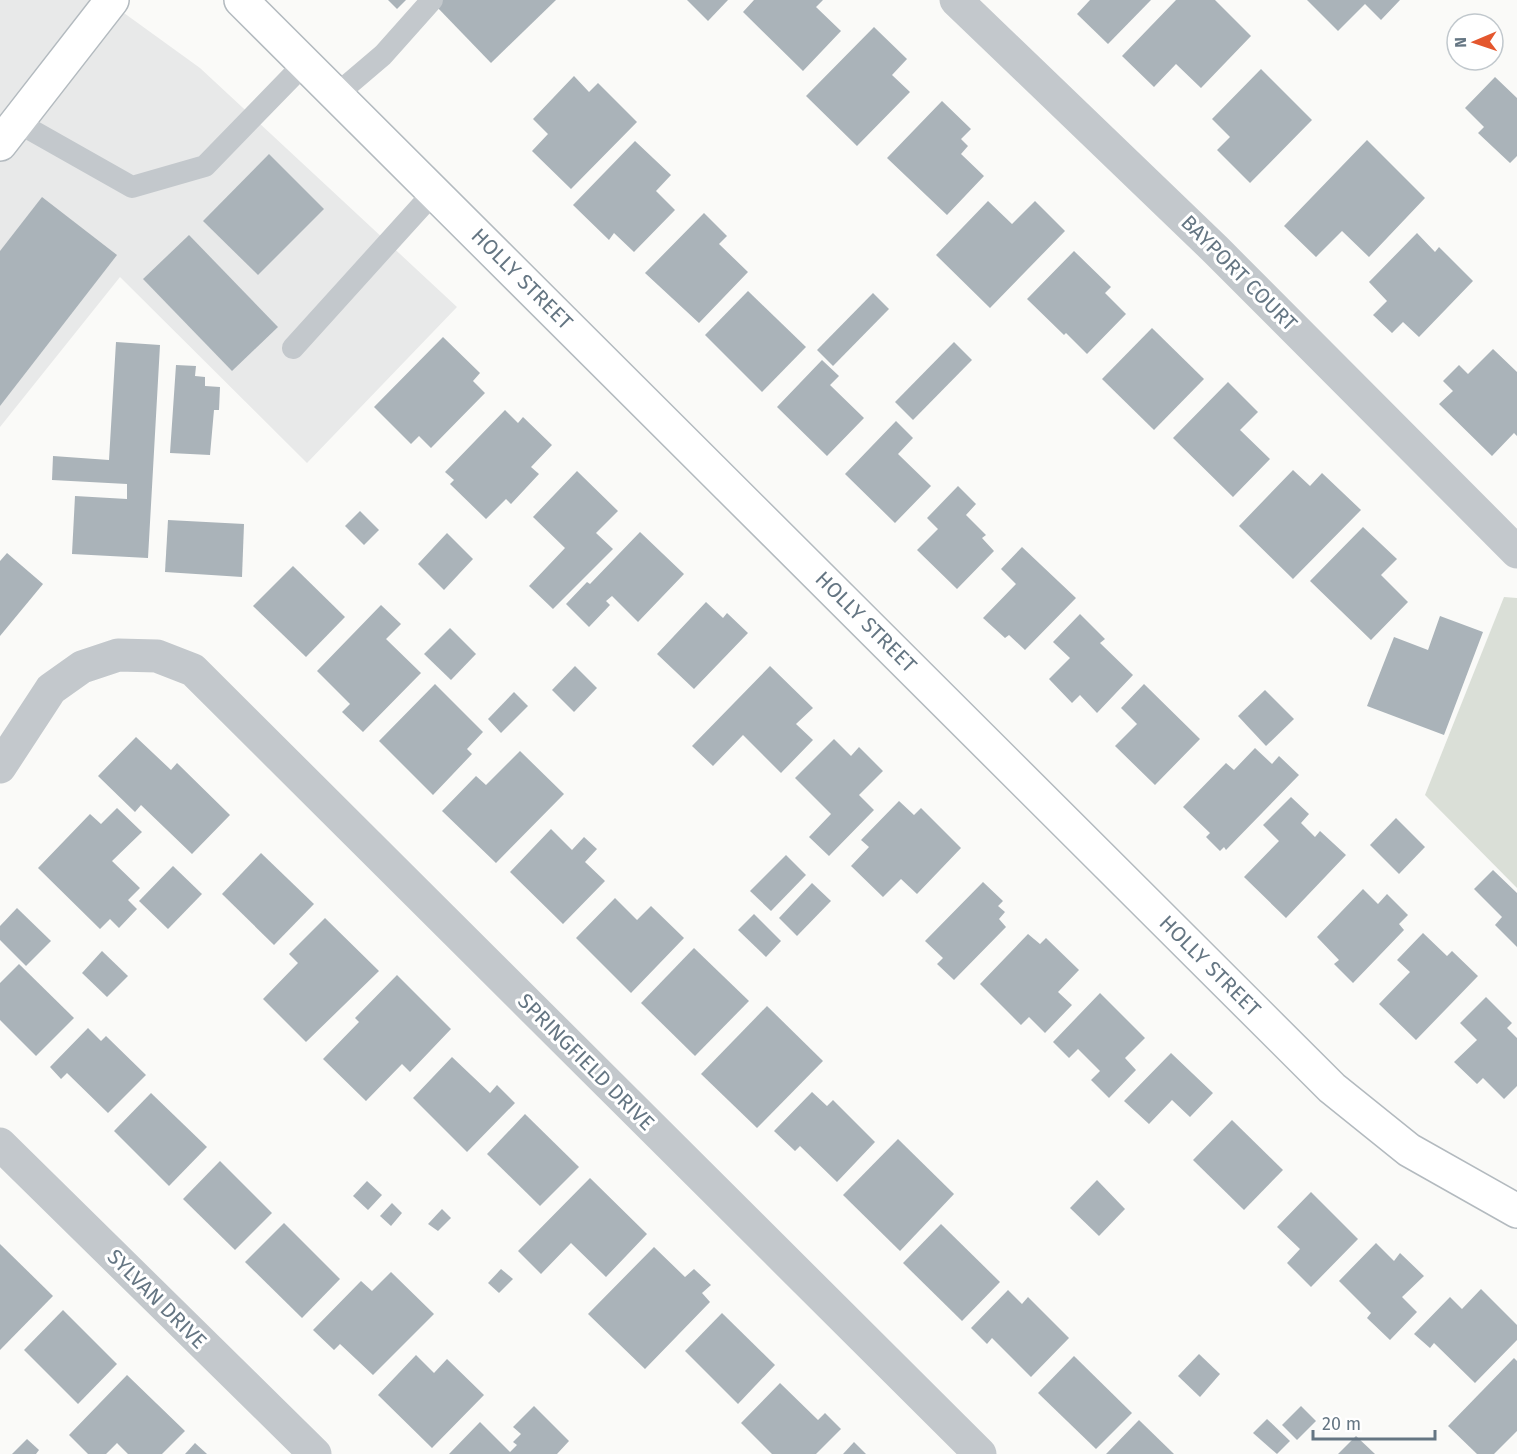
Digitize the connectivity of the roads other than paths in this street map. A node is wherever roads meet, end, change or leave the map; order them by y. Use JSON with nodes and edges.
{"nodes":[{"id":1,"x":112,"y":0,"type":"edge"},
{"id":2,"x":241,"y":0,"type":"edge"},
{"id":3,"x":432,"y":0,"type":"edge"},
{"id":4,"x":956,"y":0,"type":"edge"},
{"id":5,"x":305,"y":63,"type":"junction"},
{"id":6,"x":336,"y":95,"type":"junction"},
{"id":7,"x":9,"y":133,"type":"edge"},
{"id":8,"x":435,"y":191,"type":"junction"},
{"id":9,"x":293,"y":348,"type":"dead end"},
{"id":10,"x":1517,"y":552,"type":"edge"},
{"id":11,"x":0,"y":767,"type":"edge"},
{"id":12,"x":0,"y":1144,"type":"edge"},
{"id":13,"x":1517,"y":1211,"type":"edge"},
{"id":14,"x":315,"y":1454,"type":"edge"},
{"id":15,"x":980,"y":1454,"type":"edge"}],
"edges":[{"from":1,"to":7,"type":"main road"},
{"from":2,"to":5,"type":"main road","name":"HOLLY STREET"},
{"from":3,"to":6,"type":"lane"},
{"from":4,"to":10,"type":"street","name":"BAYPORT COURT"},
{"from":5,"to":6,"type":"main road","name":"HOLLY STREET"},
{"from":5,"to":7,"type":"lane"},
{"from":6,"to":8,"type":"main road","name":"HOLLY STREET"},
{"from":8,"to":9,"type":"lane"},
{"from":8,"to":13,"type":"main road","name":"HOLLY STREET"},
{"from":11,"to":15,"type":"street","name":"SPRINGFIELD DRIVE"},
{"from":12,"to":14,"type":"street","name":"SYLVAN DRIVE"}]}
